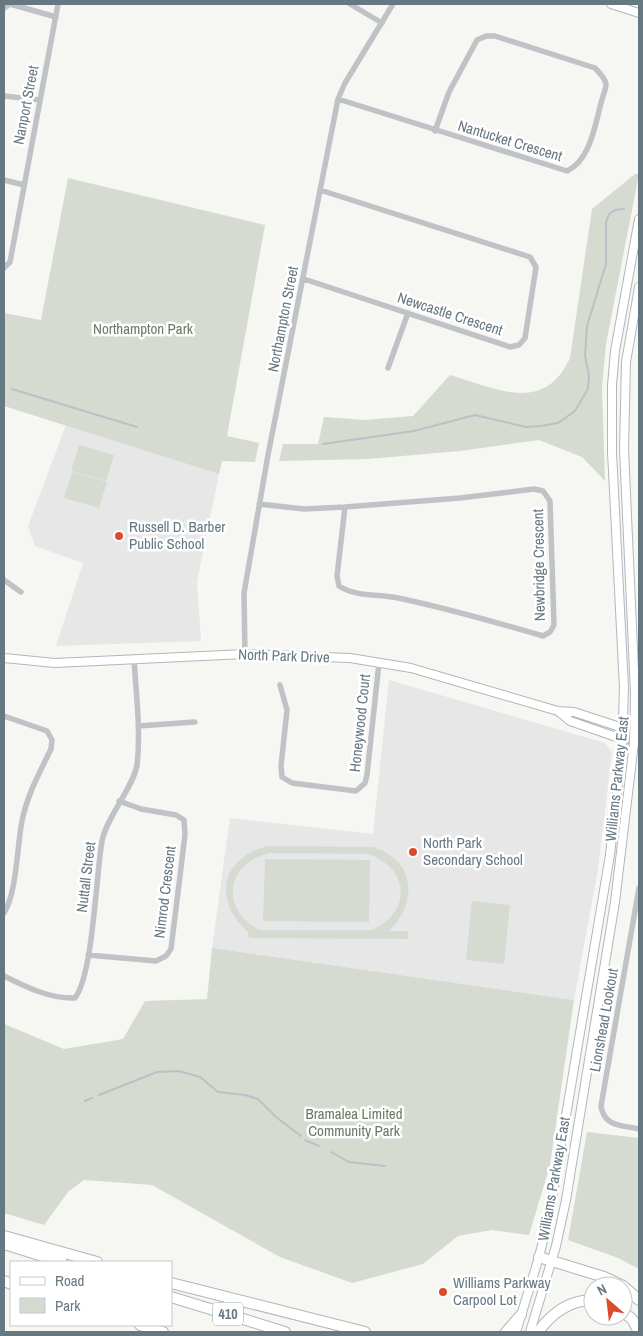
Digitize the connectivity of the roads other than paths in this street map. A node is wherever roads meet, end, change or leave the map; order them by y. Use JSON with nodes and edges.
{"nodes":[{"id":1,"x":58,"y":4,"type":"edge"},
{"id":2,"x":350,"y":4,"type":"edge"},
{"id":3,"x":393,"y":4,"type":"edge"},
{"id":4,"x":611,"y":4,"type":"edge"},
{"id":5,"x":4,"y":8,"type":"edge"},
{"id":6,"x":639,"y":13,"type":"edge"},
{"id":7,"x":56,"y":17,"type":"junction"},
{"id":8,"x":382,"y":23,"type":"junction"},
{"id":9,"x":4,"y":96,"type":"edge"},
{"id":10,"x":40,"y":100,"type":"junction"},
{"id":11,"x":338,"y":100,"type":"junction"},
{"id":12,"x":436,"y":131,"type":"junction"},
{"id":13,"x":4,"y":180,"type":"edge"},
{"id":14,"x":24,"y":185,"type":"junction"},
{"id":15,"x":320,"y":190,"type":"junction"},
{"id":16,"x":639,"y":219,"type":"edge"},
{"id":17,"x":4,"y":268,"type":"edge"},
{"id":18,"x":304,"y":279,"type":"junction"},
{"id":19,"x":639,"y":287,"type":"edge"},
{"id":20,"x":408,"y":313,"type":"junction"},
{"id":21,"x":388,"y":368,"type":"dead end"},
{"id":22,"x":259,"y":504,"type":"junction"},
{"id":23,"x":345,"y":507,"type":"junction"},
{"id":24,"x":4,"y":580,"type":"edge"},
{"id":25,"x":21,"y":592,"type":"dead end"},
{"id":26,"x":245,"y":654,"type":"junction"},
{"id":27,"x":4,"y":658,"type":"edge"},
{"id":28,"x":134,"y":659,"type":"junction"},
{"id":29,"x":379,"y":663,"type":"junction"},
{"id":30,"x":280,"y":685,"type":"dead end"},
{"id":31,"x":558,"y":711,"type":"junction"},
{"id":32,"x":4,"y":716,"type":"edge"},
{"id":33,"x":195,"y":722,"type":"dead end"},
{"id":34,"x":138,"y":726,"type":"junction"},
{"id":35,"x":623,"y":728,"type":"junction"},
{"id":36,"x":637,"y":732,"type":"edge"},
{"id":37,"x":622,"y":739,"type":"junction"},
{"id":38,"x":637,"y":743,"type":"edge"},
{"id":39,"x":119,"y":801,"type":"junction"},
{"id":40,"x":639,"y":888,"type":"edge"},
{"id":41,"x":4,"y":913,"type":"edge"},
{"id":42,"x":88,"y":955,"type":"junction"},
{"id":43,"x":4,"y":976,"type":"edge"},
{"id":44,"x":639,"y":1129,"type":"edge"},
{"id":45,"x":4,"y":1236,"type":"edge"},
{"id":46,"x":4,"y":1244,"type":"edge"},
{"id":47,"x":539,"y":1257,"type":"junction"},
{"id":48,"x":552,"y":1260,"type":"junction"},
{"id":49,"x":59,"y":1261,"type":"edge"},
{"id":50,"x":93,"y":1261,"type":"edge"},
{"id":51,"x":601,"y":1276,"type":"edge"},
{"id":52,"x":172,"y":1282,"type":"edge"},
{"id":53,"x":172,"y":1296,"type":"edge"},
{"id":54,"x":583,"y":1302,"type":"edge"},
{"id":55,"x":521,"y":1315,"type":"junction"},
{"id":56,"x":633,"y":1321,"type":"edge"},
{"id":57,"x":148,"y":1328,"type":"edge"},
{"id":58,"x":163,"y":1332,"type":"edge"},
{"id":59,"x":285,"y":1332,"type":"edge"},
{"id":60,"x":365,"y":1332,"type":"edge"},
{"id":61,"x":506,"y":1332,"type":"edge"},
{"id":62,"x":516,"y":1332,"type":"edge"},
{"id":63,"x":530,"y":1332,"type":"edge"},
{"id":64,"x":538,"y":1332,"type":"edge"},
{"id":65,"x":639,"y":1332,"type":"edge"}],
"edges":[{"from":1,"to":7,"type":"street","name":"Nanport Street"},
{"from":2,"to":8,"type":"street"},
{"from":3,"to":8,"type":"street","name":"Northampton Street"},
{"from":4,"to":6,"type":"main road"},
{"from":5,"to":7,"type":"street"},
{"from":7,"to":10,"type":"street","name":"Nanport Street"},
{"from":8,"to":11,"type":"street","name":"Northampton Street"},
{"from":9,"to":10,"type":"street"},
{"from":10,"to":14,"type":"street","name":"Nanport Street"},
{"from":11,"to":12,"type":"street","name":"Nantucket Crescent"},
{"from":11,"to":15,"type":"street","name":"Northampton Street"},
{"from":12,"to":12,"type":"street","name":"Nantucket Crescent"},
{"from":13,"to":14,"type":"street"},
{"from":14,"to":17,"type":"street","name":"Nanport Street"},
{"from":15,"to":18,"type":"street","name":"Northampton Street"},
{"from":15,"to":20,"type":"street","name":"Newcastle Crescent"},
{"from":16,"to":35,"type":"main road","name":"Williams Parkway East"},
{"from":18,"to":20,"type":"street","name":"Newcastle Crescent"},
{"from":18,"to":22,"type":"street","name":"Northampton Street"},
{"from":19,"to":36,"type":"main road","name":"Williams Parkway East"},
{"from":20,"to":21,"type":"street"},
{"from":22,"to":23,"type":"street","name":"Newbridge Crescent"},
{"from":22,"to":26,"type":"street","name":"Northampton Street"},
{"from":23,"to":23,"type":"street","name":"Newbridge Crescent"},
{"from":24,"to":25,"type":"street"},
{"from":26,"to":28,"type":"main road","name":"North Park Drive"},
{"from":26,"to":29,"type":"main road","name":"North Park Drive"},
{"from":27,"to":28,"type":"main road","name":"North Park Drive"},
{"from":28,"to":34,"type":"street","name":"Nuttall Street"},
{"from":29,"to":30,"type":"street","name":"Honeywood Court"},
{"from":29,"to":31,"type":"main road","name":"North Park Drive"},
{"from":31,"to":35,"type":"main road","name":"North Park Drive"},
{"from":31,"to":37,"type":"main road","name":"North Park Drive"},
{"from":32,"to":41,"type":"street"},
{"from":33,"to":34,"type":"street"},
{"from":34,"to":39,"type":"street","name":"Nuttall Street"},
{"from":35,"to":36,"type":"street"},
{"from":35,"to":37,"type":"main road","name":"Williams Parkway East"},
{"from":36,"to":38,"type":"main road","name":"Williams Parkway East"},
{"from":37,"to":38,"type":"street"},
{"from":37,"to":47,"type":"main road","name":"Williams Parkway East"},
{"from":38,"to":48,"type":"main road","name":"Williams Parkway East"},
{"from":39,"to":42,"type":"street","name":"Nuttall Street"},
{"from":39,"to":42,"type":"street","name":"Nimrod Crescent"},
{"from":40,"to":44,"type":"street","name":"Lionshead Lookout"},
{"from":42,"to":43,"type":"street","name":"Nuttall Street"},
{"from":45,"to":50,"type":"highway"},
{"from":46,"to":49,"type":"highway"},
{"from":47,"to":48,"type":"highway"},
{"from":47,"to":55,"type":"main road","name":"Williams Parkway East"},
{"from":48,"to":51,"type":"highway"},
{"from":48,"to":63,"type":"main road","name":"Williams Parkway East"},
{"from":52,"to":60,"type":"highway"},
{"from":53,"to":59,"type":"highway","number":"410"},
{"from":54,"to":64,"type":"highway"},
{"from":55,"to":61,"type":"highway"},
{"from":55,"to":62,"type":"main road","name":"Williams Parkway East"},
{"from":56,"to":65,"type":"highway"},
{"from":57,"to":58,"type":"highway"}]}
